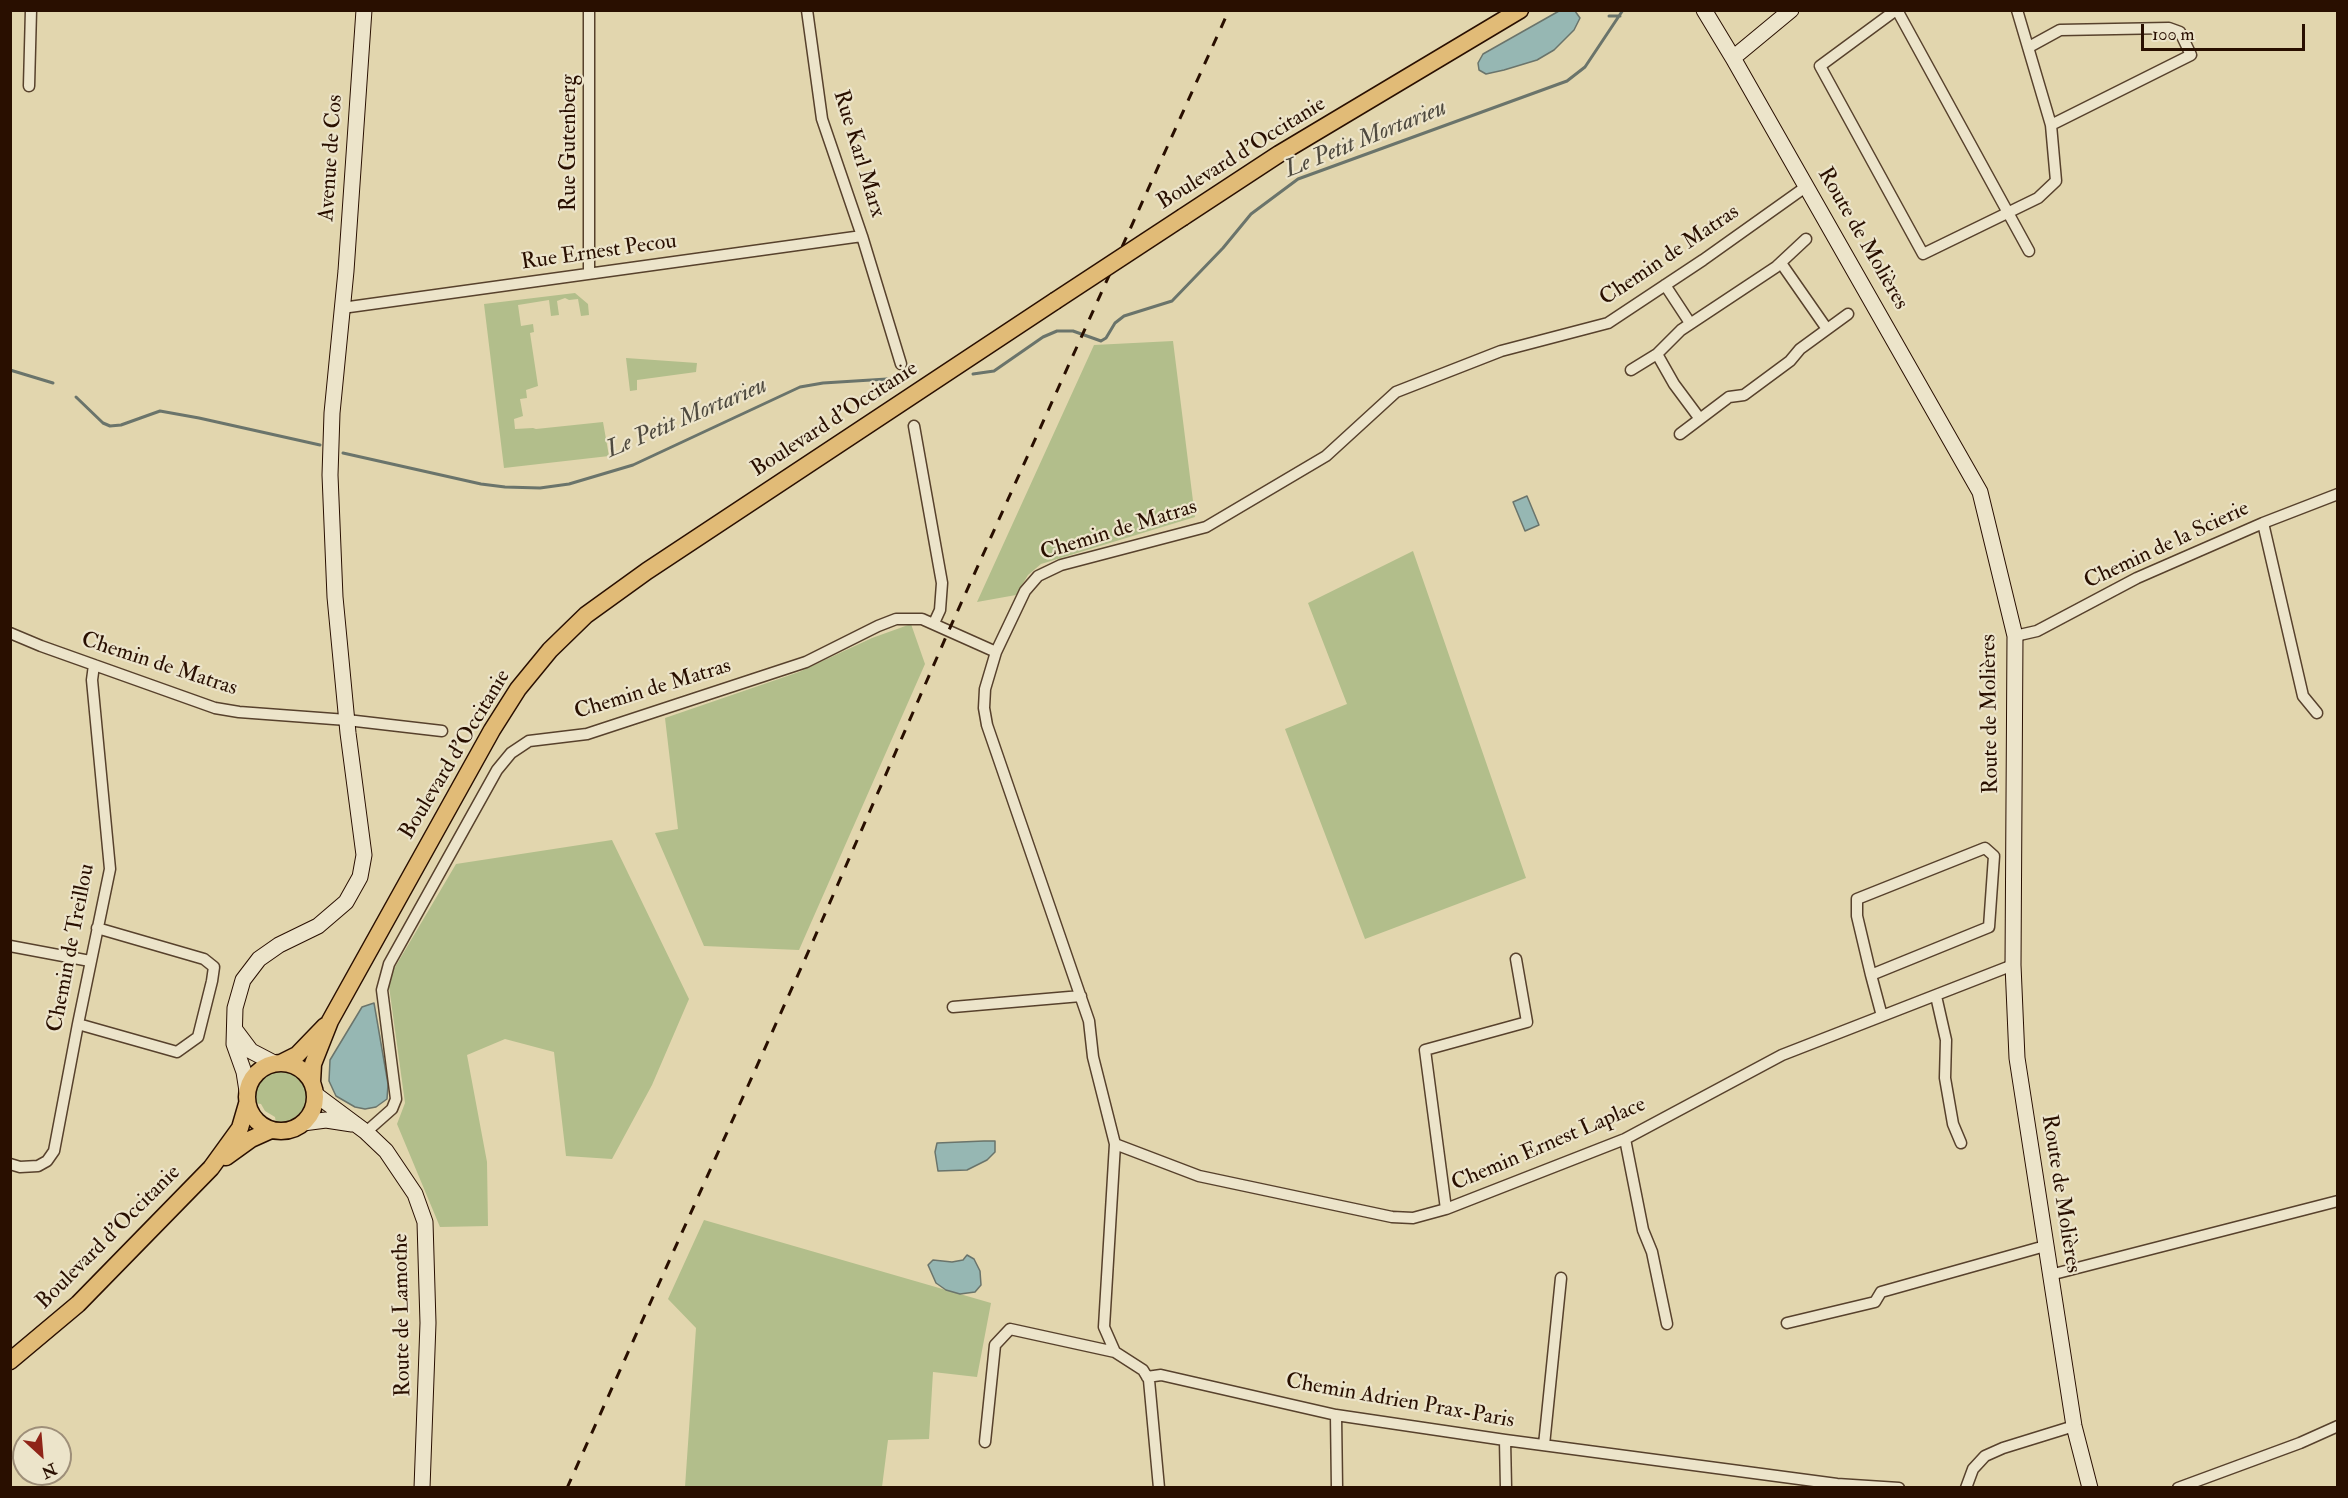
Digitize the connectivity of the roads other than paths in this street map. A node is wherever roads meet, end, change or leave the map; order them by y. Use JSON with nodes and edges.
{"nodes":[{"id":1,"x":31,"y":10,"type":"edge"},
{"id":2,"x":364,"y":10,"type":"edge"},
{"id":3,"x":589,"y":10,"type":"edge"},
{"id":4,"x":807,"y":10,"type":"edge"},
{"id":5,"x":1520,"y":10,"type":"edge"},
{"id":6,"x":1704,"y":10,"type":"edge"},
{"id":7,"x":1791,"y":10,"type":"edge"},
{"id":8,"x":1897,"y":10,"type":"edge"},
{"id":9,"x":2017,"y":10,"type":"edge"},
{"id":10,"x":2029,"y":47,"type":"junction"},
{"id":11,"x":1733,"y":58,"type":"junction"},
{"id":12,"x":29,"y":86,"type":"dead end"},
{"id":13,"x":2051,"y":125,"type":"junction"},
{"id":14,"x":1807,"y":186,"type":"junction"},
{"id":15,"x":2008,"y":212,"type":"junction"},
{"id":16,"x":862,"y":237,"type":"junction"},
{"id":17,"x":1806,"y":239,"type":"dead end"},
{"id":18,"x":2029,"y":251,"type":"dead end"},
{"id":19,"x":1781,"y":263,"type":"junction"},
{"id":20,"x":589,"y":274,"type":"junction"},
{"id":21,"x":1665,"y":285,"type":"junction"},
{"id":22,"x":342,"y":308,"type":"junction"},
{"id":23,"x":1848,"y":314,"type":"dead end"},
{"id":24,"x":1690,"y":323,"type":"junction"},
{"id":25,"x":1827,"y":329,"type":"junction"},
{"id":26,"x":1657,"y":354,"type":"junction"},
{"id":27,"x":901,"y":364,"type":"dead end"},
{"id":28,"x":1631,"y":370,"type":"dead end"},
{"id":29,"x":1700,"y":419,"type":"junction"},
{"id":30,"x":914,"y":426,"type":"dead end"},
{"id":31,"x":1680,"y":434,"type":"dead end"},
{"id":32,"x":2337,"y":494,"type":"edge"},
{"id":33,"x":2263,"y":523,"type":"junction"},
{"id":34,"x":934,"y":623,"type":"junction"},
{"id":35,"x":10,"y":633,"type":"edge"},
{"id":36,"x":2015,"y":636,"type":"junction"},
{"id":37,"x":996,"y":652,"type":"junction"},
{"id":38,"x":94,"y":666,"type":"junction"},
{"id":39,"x":2317,"y":712,"type":"dead end"},
{"id":40,"x":347,"y":720,"type":"junction"},
{"id":41,"x":442,"y":731,"type":"dead end"},
{"id":42,"x":97,"y":928,"type":"junction"},
{"id":43,"x":10,"y":946,"type":"edge"},
{"id":44,"x":1516,"y":959,"type":"dead end"},
{"id":45,"x":90,"y":961,"type":"junction"},
{"id":46,"x":2013,"y":965,"type":"junction"},
{"id":47,"x":1871,"y":975,"type":"junction"},
{"id":48,"x":1081,"y":996,"type":"junction"},
{"id":49,"x":1936,"y":996,"type":"junction"},
{"id":50,"x":953,"y":1007,"type":"dead end"},
{"id":51,"x":1882,"y":1016,"type":"junction"},
{"id":52,"x":330,"y":1021,"type":"junction"},
{"id":53,"x":78,"y":1024,"type":"junction"},
{"id":54,"x":236,"y":1031,"type":"junction"},
{"id":55,"x":278,"y":1063,"type":"junction"},
{"id":56,"x":314,"y":1088,"type":"junction"},
{"id":57,"x":247,"y":1097,"type":"junction"},
{"id":58,"x":303,"y":1123,"type":"junction"},
{"id":59,"x":271,"y":1130,"type":"junction"},
{"id":60,"x":363,"y":1130,"type":"junction"},
{"id":61,"x":1625,"y":1139,"type":"junction"},
{"id":62,"x":1961,"y":1143,"type":"dead end"},
{"id":63,"x":1115,"y":1144,"type":"junction"},
{"id":64,"x":10,"y":1164,"type":"edge"},
{"id":65,"x":211,"y":1168,"type":"junction"},
{"id":66,"x":2337,"y":1201,"type":"edge"},
{"id":67,"x":1446,"y":1209,"type":"junction"},
{"id":68,"x":2045,"y":1246,"type":"junction"},
{"id":69,"x":2050,"y":1275,"type":"junction"},
{"id":70,"x":1561,"y":1278,"type":"dead end"},
{"id":71,"x":1786,"y":1323,"type":"dead end"},
{"id":72,"x":1667,"y":1324,"type":"dead end"},
{"id":73,"x":1114,"y":1352,"type":"junction"},
{"id":74,"x":10,"y":1361,"type":"edge"},
{"id":75,"x":1147,"y":1377,"type":"junction"},
{"id":76,"x":1336,"y":1414,"type":"junction"},
{"id":77,"x":2074,"y":1426,"type":"junction"},
{"id":78,"x":2337,"y":1426,"type":"edge"},
{"id":79,"x":1505,"y":1440,"type":"junction"},
{"id":80,"x":985,"y":1442,"type":"dead end"},
{"id":81,"x":1544,"y":1445,"type":"junction"},
{"id":82,"x":422,"y":1488,"type":"edge"},
{"id":83,"x":1159,"y":1488,"type":"edge"},
{"id":84,"x":1337,"y":1488,"type":"edge"},
{"id":85,"x":1506,"y":1488,"type":"edge"},
{"id":86,"x":1899,"y":1488,"type":"edge"},
{"id":87,"x":1966,"y":1488,"type":"edge"},
{"id":88,"x":2090,"y":1488,"type":"edge"},
{"id":89,"x":2178,"y":1488,"type":"edge"}],
"edges":[{"from":1,"to":12,"type":"street"},
{"from":2,"to":22,"type":"street","name":"Avenue de Cos"},
{"from":3,"to":20,"type":"street","name":"Rue Gutenberg"},
{"from":4,"to":16,"type":"street","name":"Rue Karl Marx"},
{"from":5,"to":52,"type":"main road","name":"Boulevard d'Occitanie","bridge":true},
{"from":6,"to":11,"type":"street","name":"Route de Molières"},
{"from":7,"to":11,"type":"street"},
{"from":8,"to":15,"type":"street"},
{"from":8,"to":15,"type":"street"},
{"from":9,"to":10,"type":"street"},
{"from":10,"to":13,"type":"street"},
{"from":10,"to":13,"type":"street"},
{"from":11,"to":14,"type":"street","name":"Route de Molières"},
{"from":13,"to":15,"type":"street"},
{"from":14,"to":21,"type":"street","name":"Chemin de Matras"},
{"from":14,"to":36,"type":"street","name":"Route de Molières"},
{"from":15,"to":18,"type":"street"},
{"from":16,"to":20,"type":"street","name":"Rue Ernest Pecou"},
{"from":16,"to":27,"type":"street","name":"Rue Karl Marx"},
{"from":17,"to":19,"type":"street"},
{"from":19,"to":24,"type":"street"},
{"from":19,"to":25,"type":"street"},
{"from":20,"to":22,"type":"street","name":"Rue Ernest Pecou"},
{"from":21,"to":24,"type":"street"},
{"from":21,"to":37,"type":"street","name":"Chemin de Matras"},
{"from":22,"to":40,"type":"street","name":"Avenue de Cos"},
{"from":23,"to":25,"type":"street"},
{"from":24,"to":26,"type":"street"},
{"from":25,"to":29,"type":"street"},
{"from":26,"to":28,"type":"street"},
{"from":26,"to":29,"type":"street"},
{"from":29,"to":31,"type":"street"},
{"from":30,"to":34,"type":"street"},
{"from":32,"to":33,"type":"street","name":"Chemin de la Scierie"},
{"from":33,"to":36,"type":"street","name":"Chemin de la Scierie"},
{"from":33,"to":39,"type":"street"},
{"from":34,"to":37,"type":"street","name":"Chemin de Matras"},
{"from":34,"to":60,"type":"street","name":"Chemin de Matras"},
{"from":35,"to":38,"type":"street","name":"Chemin de Matras"},
{"from":36,"to":46,"type":"street","name":"Route de Molières"},
{"from":37,"to":48,"type":"street"},
{"from":38,"to":40,"type":"street","name":"Chemin de Matras"},
{"from":38,"to":42,"type":"street","name":"Chemin de Treillou"},
{"from":40,"to":41,"type":"street","name":"Chemin de Matras"},
{"from":40,"to":54,"type":"street"},
{"from":42,"to":45,"type":"street","name":"Chemin de Treillou"},
{"from":42,"to":53,"type":"street"},
{"from":43,"to":45,"type":"street"},
{"from":44,"to":67,"type":"street"},
{"from":45,"to":53,"type":"street","name":"Chemin de Treillou"},
{"from":46,"to":49,"type":"street","name":"Chemin Ernest Laplace"},
{"from":46,"to":68,"type":"street","name":"Route de Molières"},
{"from":47,"to":47,"type":"street"},
{"from":47,"to":51,"type":"street"},
{"from":48,"to":50,"type":"street"},
{"from":48,"to":63,"type":"street"},
{"from":49,"to":51,"type":"street","name":"Chemin Ernest Laplace"},
{"from":49,"to":62,"type":"street"},
{"from":51,"to":61,"type":"street","name":"Chemin Ernest Laplace"},
{"from":52,"to":55,"type":"main road","name":"Boulevard d'Occitanie"},
{"from":52,"to":56,"type":"main road","name":"Boulevard d'Occitanie"},
{"from":53,"to":64,"type":"street","name":"Chemin de Treillou"},
{"from":54,"to":55,"type":"street"},
{"from":54,"to":57,"type":"street"},
{"from":55,"to":56,"type":"main road"},
{"from":55,"to":57,"type":"main road"},
{"from":56,"to":58,"type":"main road"},
{"from":56,"to":60,"type":"street","name":"Route de Lamothe"},
{"from":57,"to":59,"type":"main road"},
{"from":57,"to":65,"type":"main road","name":"Boulevard d'Occitanie"},
{"from":58,"to":59,"type":"main road"},
{"from":58,"to":60,"type":"street","name":"Route de Lamothe"},
{"from":59,"to":65,"type":"main road","name":"Boulevard d'Occitanie"},
{"from":60,"to":82,"type":"street","name":"Route de Lamothe"},
{"from":61,"to":67,"type":"street","name":"Chemin Ernest Laplace"},
{"from":61,"to":72,"type":"street"},
{"from":63,"to":67,"type":"street","name":"Chemin Ernest Laplace"},
{"from":63,"to":73,"type":"street"},
{"from":65,"to":74,"type":"main road","name":"Boulevard d'Occitanie"},
{"from":66,"to":69,"type":"street"},
{"from":68,"to":69,"type":"street","name":"Route de Molières"},
{"from":68,"to":71,"type":"street"},
{"from":69,"to":77,"type":"street","name":"Route de Molières"},
{"from":70,"to":81,"type":"street"},
{"from":73,"to":75,"type":"street"},
{"from":73,"to":80,"type":"street"},
{"from":75,"to":76,"type":"street","name":"Chemin Adrien Prax-Paris"},
{"from":75,"to":83,"type":"street"},
{"from":76,"to":79,"type":"street","name":"Chemin Adrien Prax-Paris"},
{"from":76,"to":84,"type":"street"},
{"from":77,"to":87,"type":"street"},
{"from":77,"to":88,"type":"street","name":"Route de Molières"},
{"from":78,"to":89,"type":"street"},
{"from":79,"to":81,"type":"street","name":"Chemin Adrien Prax-Paris"},
{"from":79,"to":85,"type":"street"},
{"from":81,"to":86,"type":"street","name":"Chemin Adrien Prax-Paris"}]}
